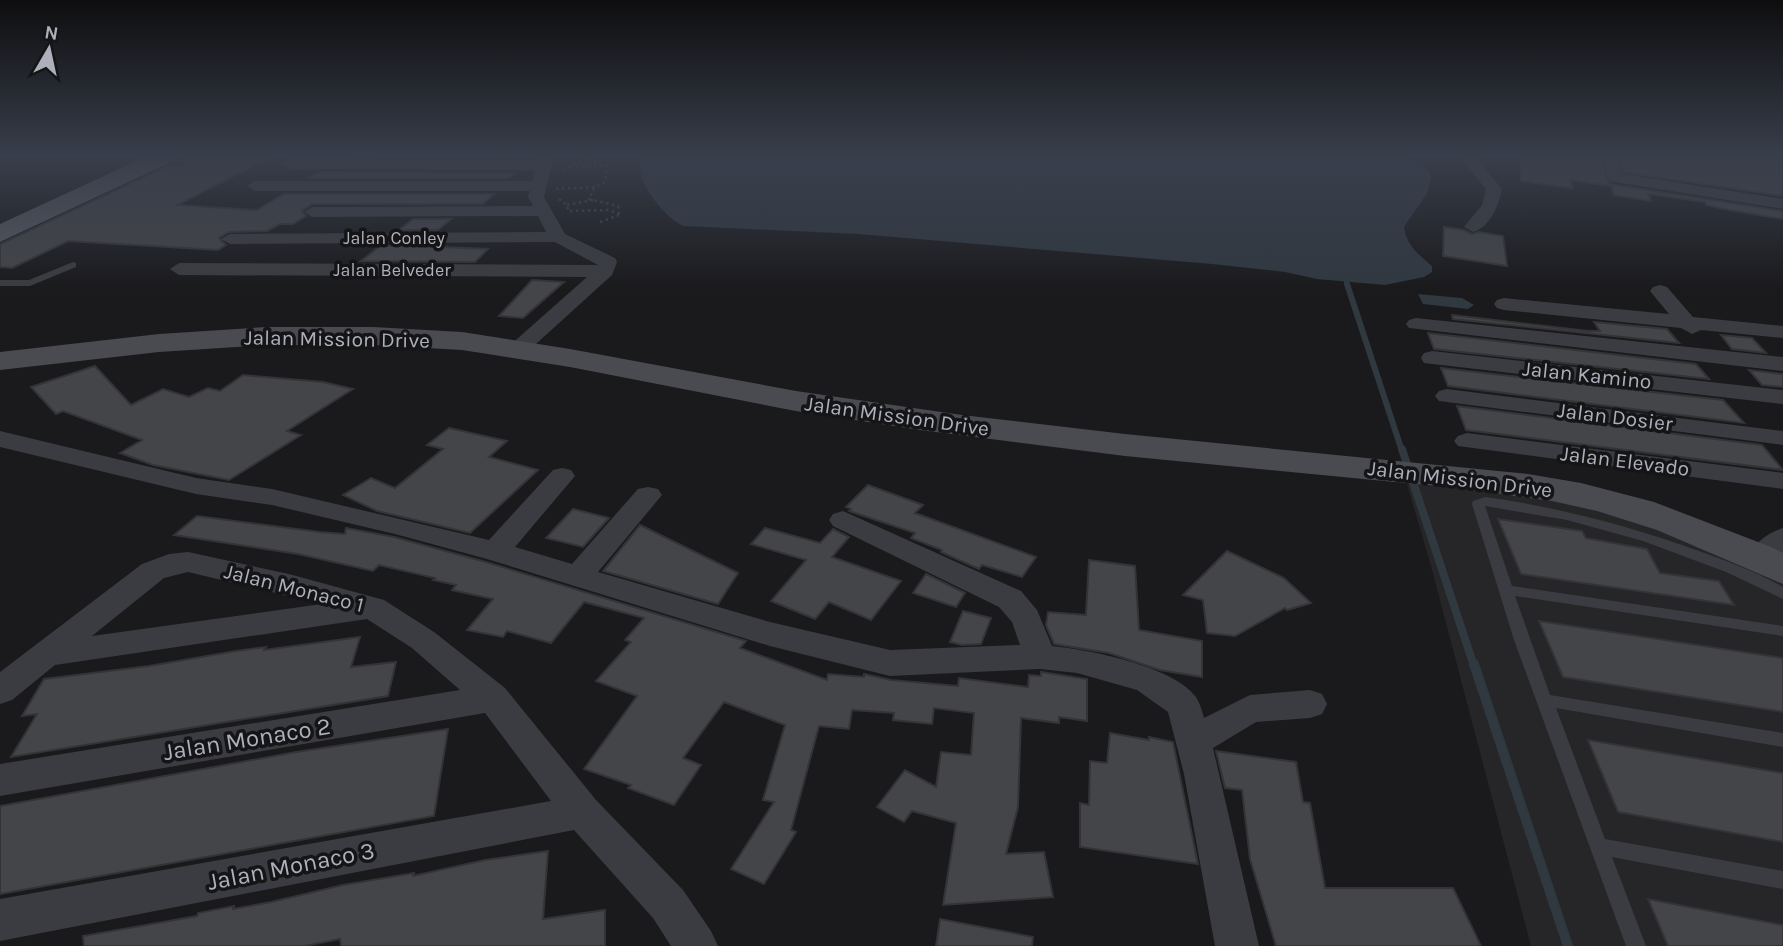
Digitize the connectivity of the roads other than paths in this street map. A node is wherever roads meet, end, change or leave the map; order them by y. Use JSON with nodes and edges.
{"nodes":[{"id":1,"x":67,"y":202,"type":"edge"},
{"id":2,"x":539,"y":202,"type":"edge"},
{"id":3,"x":1491,"y":202,"type":"edge"},
{"id":4,"x":543,"y":211,"type":"junction"},
{"id":5,"x":312,"y":212,"type":"dead end"},
{"id":6,"x":1473,"y":227,"type":"dead end"},
{"id":7,"x":0,"y":234,"type":"edge"},
{"id":8,"x":558,"y":237,"type":"junction"},
{"id":9,"x":230,"y":239,"type":"dead end"},
{"id":10,"x":74,"y":265,"type":"dead end"},
{"id":11,"x":179,"y":269,"type":"dead end"},
{"id":12,"x":606,"y":271,"type":"junction"},
{"id":13,"x":0,"y":283,"type":"edge"},
{"id":14,"x":1660,"y":291,"type":"dead end"},
{"id":15,"x":1504,"y":304,"type":"dead end"},
{"id":16,"x":1687,"y":323,"type":"junction"},
{"id":17,"x":1416,"y":324,"type":"dead end"},
{"id":18,"x":1783,"y":332,"type":"edge"},
{"id":19,"x":518,"y":348,"type":"junction"},
{"id":20,"x":1714,"y":356,"type":"junction"},
{"id":21,"x":1432,"y":358,"type":"dead end"},
{"id":22,"x":0,"y":361,"type":"edge"},
{"id":23,"x":1783,"y":364,"type":"edge"},
{"id":24,"x":1743,"y":393,"type":"junction"},
{"id":25,"x":1447,"y":396,"type":"dead end"},
{"id":26,"x":1783,"y":397,"type":"edge"},
{"id":27,"x":1783,"y":437,"type":"edge"},
{"id":28,"x":0,"y":439,"type":"edge"},
{"id":29,"x":1468,"y":440,"type":"dead end"},
{"id":30,"x":562,"y":476,"type":"dead end"},
{"id":31,"x":1783,"y":481,"type":"edge"},
{"id":32,"x":648,"y":495,"type":"dead end"},
{"id":33,"x":843,"y":520,"type":"dead end"},
{"id":34,"x":495,"y":551,"type":"junction"},
{"id":35,"x":1775,"y":555,"type":"edge"},
{"id":36,"x":579,"y":576,"type":"junction"},
{"id":37,"x":1506,"y":590,"type":"junction"},
{"id":38,"x":1783,"y":594,"type":"edge"},
{"id":39,"x":373,"y":608,"type":"junction"},
{"id":40,"x":1783,"y":631,"type":"edge"},
{"id":41,"x":47,"y":654,"type":"junction"},
{"id":42,"x":1040,"y":657,"type":"junction"},
{"id":43,"x":0,"y":691,"type":"edge"},
{"id":44,"x":493,"y":698,"type":"junction"},
{"id":45,"x":1544,"y":700,"type":"junction"},
{"id":46,"x":1310,"y":704,"type":"dead end"},
{"id":47,"x":1783,"y":740,"type":"edge"},
{"id":48,"x":1194,"y":741,"type":"junction"},
{"id":49,"x":0,"y":780,"type":"edge"},
{"id":50,"x":582,"y":812,"type":"junction"},
{"id":51,"x":1598,"y":846,"type":"junction"},
{"id":52,"x":1783,"y":880,"type":"edge"},
{"id":53,"x":0,"y":920,"type":"edge"},
{"id":54,"x":696,"y":946,"type":"edge"},
{"id":55,"x":1237,"y":946,"type":"edge"},
{"id":56,"x":1636,"y":946,"type":"edge"}],
"edges":[{"from":1,"to":7,"type":"main road"},
{"from":2,"to":4,"type":"street"},
{"from":3,"to":6,"type":"street"},
{"from":4,"to":5,"type":"street"},
{"from":4,"to":8,"type":"street"},
{"from":8,"to":9,"type":"street","name":"Jalan Conley"},
{"from":8,"to":12,"type":"street"},
{"from":10,"to":13,"type":"lane"},
{"from":11,"to":12,"type":"street","name":"Jalan Belveder"},
{"from":12,"to":19,"type":"street"},
{"from":14,"to":16,"type":"street"},
{"from":15,"to":16,"type":"street"},
{"from":16,"to":18,"type":"street"},
{"from":16,"to":20,"type":"street"},
{"from":17,"to":20,"type":"street"},
{"from":19,"to":22,"type":"street","name":"Jalan Mission Drive"},
{"from":19,"to":35,"type":"street","name":"Jalan Mission Drive"},
{"from":20,"to":23,"type":"street"},
{"from":20,"to":24,"type":"street"},
{"from":21,"to":24,"type":"street","name":"Jalan Kamino"},
{"from":24,"to":26,"type":"street","name":"Jalan Kamino"},
{"from":24,"to":27,"type":"street"},
{"from":25,"to":27,"type":"street","name":"Jalan Dosier"},
{"from":28,"to":34,"type":"street"},
{"from":29,"to":31,"type":"street","name":"Jalan Elevado"},
{"from":30,"to":34,"type":"street"},
{"from":32,"to":36,"type":"street"},
{"from":33,"to":42,"type":"street"},
{"from":34,"to":36,"type":"street"},
{"from":36,"to":42,"type":"street"},
{"from":37,"to":38,"type":"lane"},
{"from":37,"to":40,"type":"lane"},
{"from":37,"to":45,"type":"lane"},
{"from":39,"to":41,"type":"street","name":"Jalan Monaco 1"},
{"from":39,"to":41,"type":"street","name":"Jalan Monaco 1"},
{"from":39,"to":44,"type":"street"},
{"from":41,"to":43,"type":"street"},
{"from":42,"to":48,"type":"street"},
{"from":44,"to":49,"type":"street","name":"Jalan Monaco 2"},
{"from":44,"to":50,"type":"street"},
{"from":45,"to":47,"type":"lane"},
{"from":45,"to":51,"type":"lane"},
{"from":46,"to":48,"type":"street"},
{"from":48,"to":55,"type":"street"},
{"from":50,"to":53,"type":"street","name":"Jalan Monaco 3"},
{"from":50,"to":54,"type":"street"},
{"from":51,"to":52,"type":"lane"},
{"from":51,"to":56,"type":"lane"}]}
